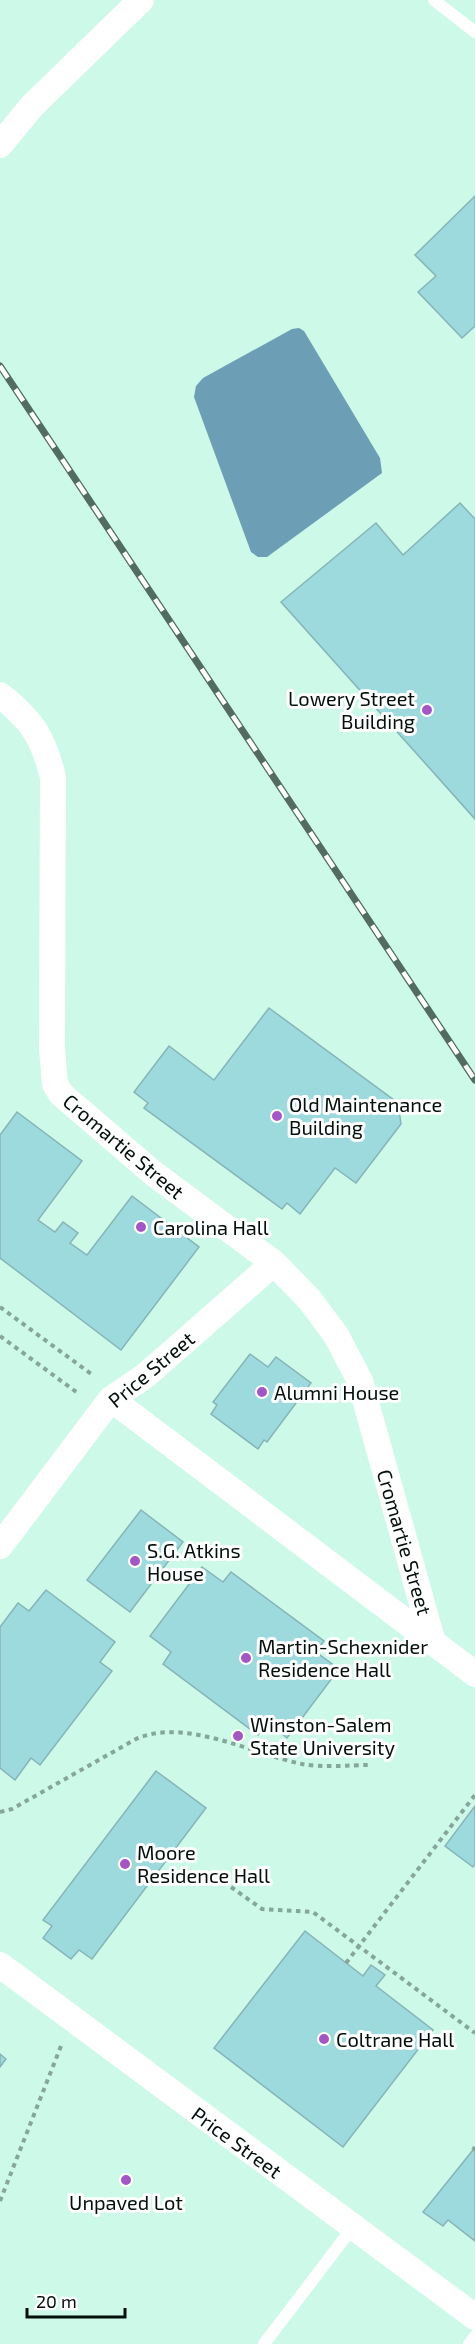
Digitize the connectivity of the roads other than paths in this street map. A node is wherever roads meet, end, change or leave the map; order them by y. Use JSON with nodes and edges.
{"nodes":[{"id":1,"x":141,"y":0,"type":"edge"},
{"id":2,"x":434,"y":0,"type":"edge"},
{"id":3,"x":475,"y":32,"type":"edge"},
{"id":4,"x":0,"y":145,"type":"edge"},
{"id":5,"x":0,"y":695,"type":"edge"},
{"id":6,"x":274,"y":1263,"type":"junction"},
{"id":7,"x":105,"y":1398,"type":"junction"},
{"id":8,"x":0,"y":1546,"type":"edge"},
{"id":9,"x":433,"y":1643,"type":"junction"},
{"id":10,"x":475,"y":1674,"type":"edge"},
{"id":11,"x":0,"y":1965,"type":"edge"},
{"id":12,"x":352,"y":2227,"type":"junction"},
{"id":13,"x":475,"y":2317,"type":"edge"},
{"id":14,"x":475,"y":2336,"type":"edge"},
{"id":15,"x":264,"y":2344,"type":"edge"},
{"id":16,"x":469,"y":2344,"type":"edge"}],
"edges":[{"from":1,"to":4,"type":"street"},
{"from":2,"to":3,"type":"lane"},
{"from":5,"to":6,"type":"street","name":"Cromartie Street"},
{"from":6,"to":7,"type":"street","name":"Price Street"},
{"from":6,"to":9,"type":"street","name":"Cromartie Street"},
{"from":7,"to":8,"type":"street","name":"Price Street"},
{"from":7,"to":9,"type":"street","name":"Cromartie Street"},
{"from":9,"to":10,"type":"street","name":"Cromartie Street"},
{"from":11,"to":12,"type":"street","name":"Price Street"},
{"from":12,"to":13,"type":"street","name":"Price Street"},
{"from":12,"to":15,"type":"lane"},
{"from":14,"to":16,"type":"lane"}]}
